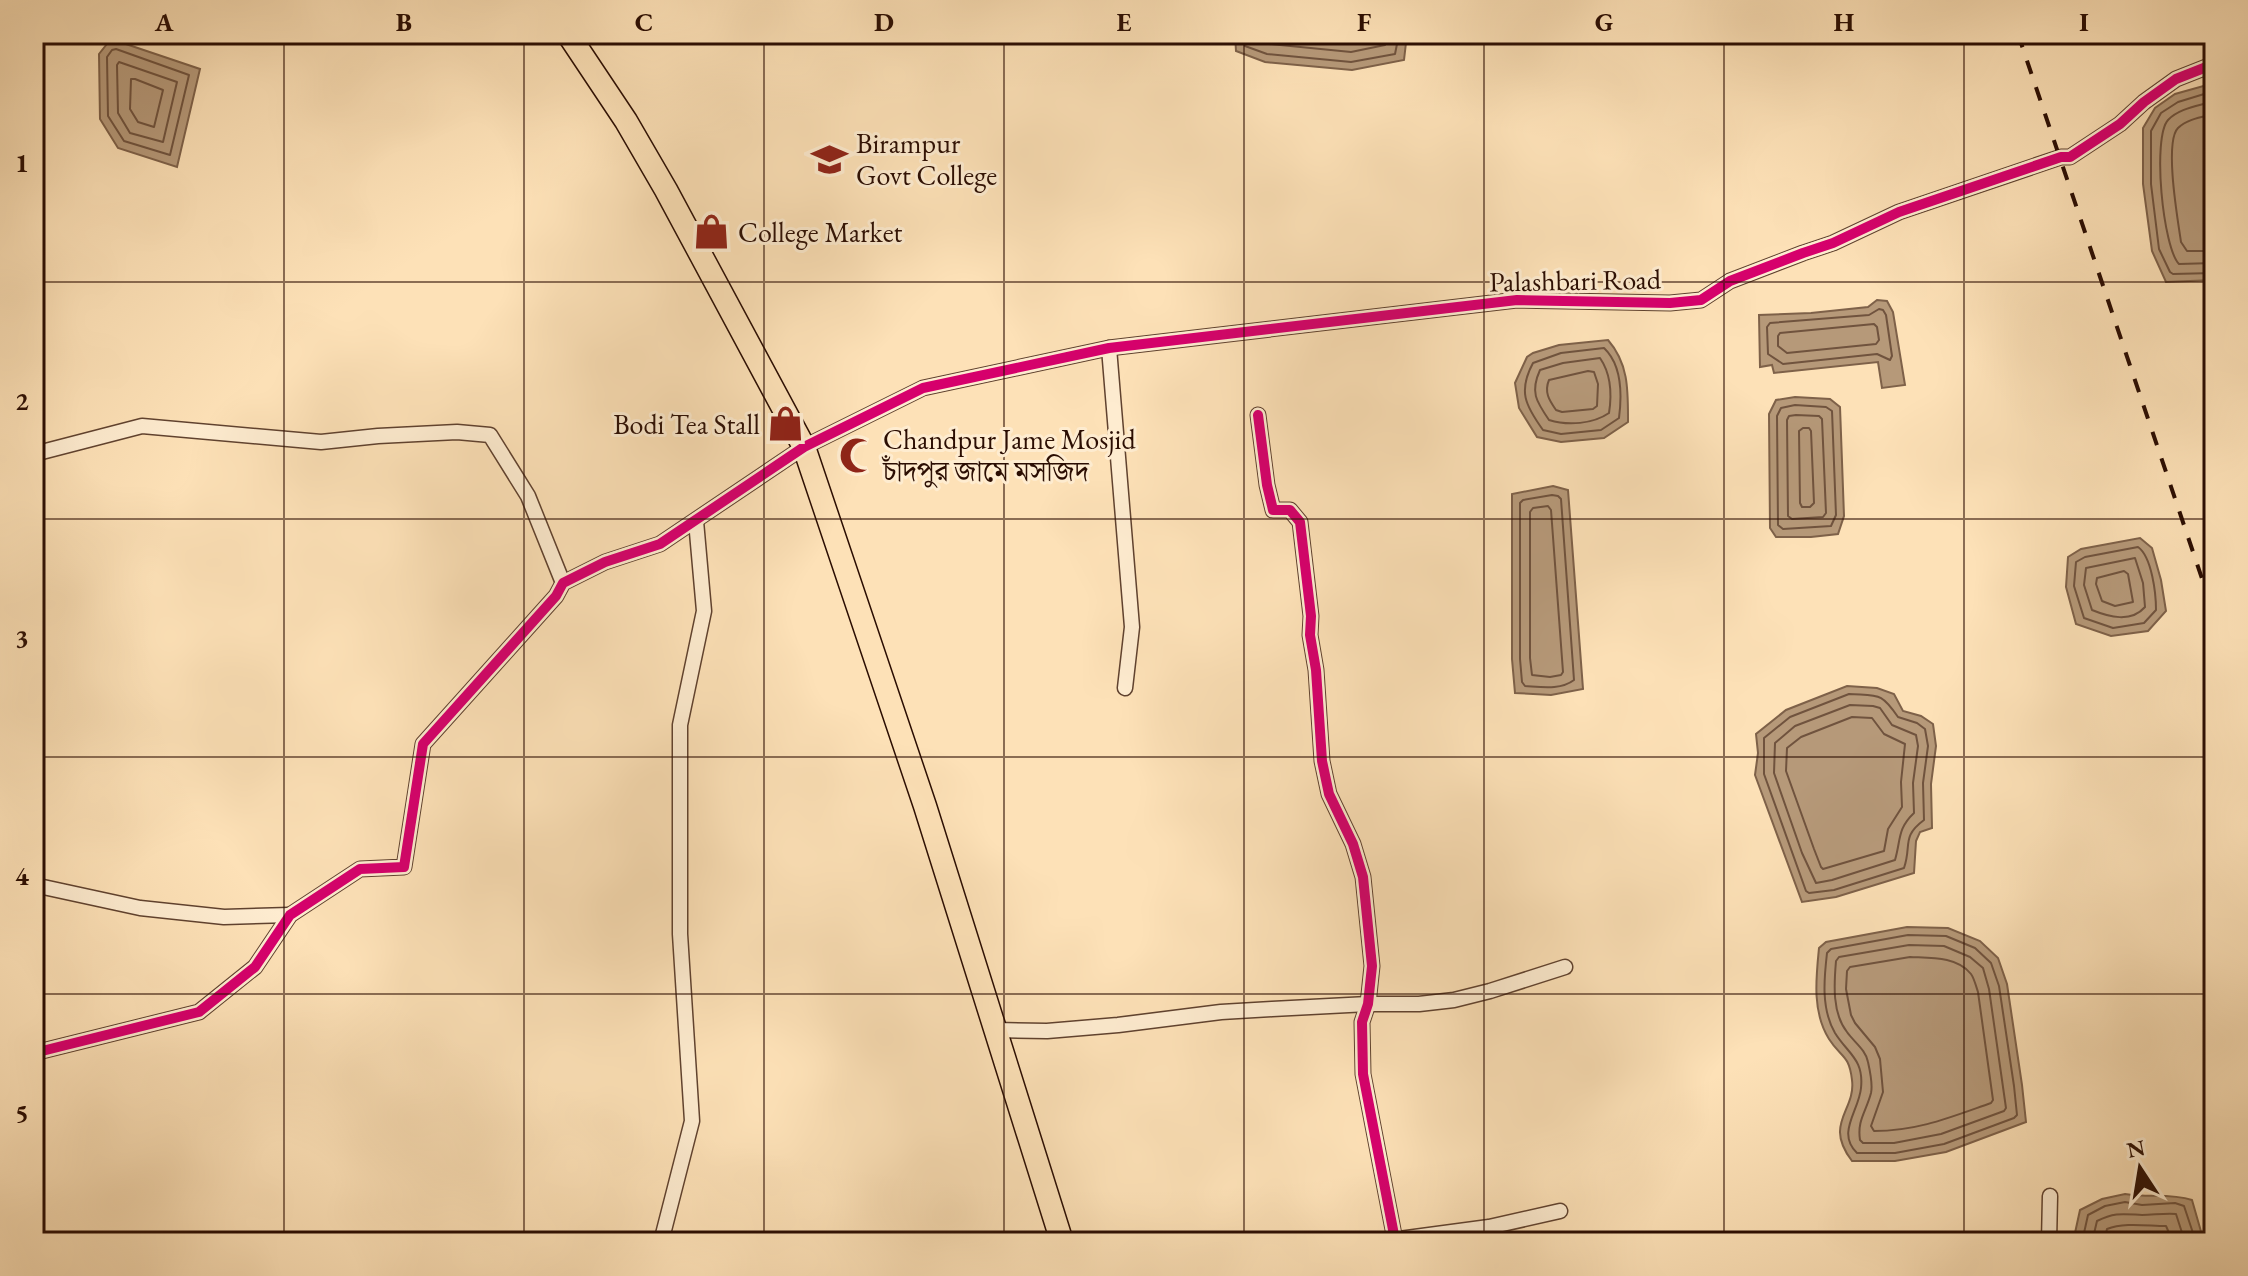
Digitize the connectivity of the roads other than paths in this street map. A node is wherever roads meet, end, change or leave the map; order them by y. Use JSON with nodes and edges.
{"nodes":[{"id":1,"x":568,"y":34,"type":"edge"},
{"id":2,"x":2214,"y":64,"type":"edge"},
{"id":3,"x":1109,"y":348,"type":"junction"},
{"id":4,"x":1258,"y":415,"type":"dead end"},
{"id":5,"x":804,"y":447,"type":"junction"},
{"id":6,"x":34,"y":454,"type":"edge"},
{"id":7,"x":696,"y":521,"type":"junction"},
{"id":8,"x":563,"y":583,"type":"junction"},
{"id":9,"x":1125,"y":688,"type":"dead end"},
{"id":10,"x":34,"y":885,"type":"edge"},
{"id":11,"x":290,"y":915,"type":"junction"},
{"id":12,"x":1565,"y":967,"type":"dead end"},
{"id":13,"x":1368,"y":1004,"type":"junction"},
{"id":14,"x":997,"y":1030,"type":"junction"},
{"id":15,"x":34,"y":1053,"type":"edge"},
{"id":16,"x":2050,"y":1196,"type":"dead end"},
{"id":17,"x":1560,"y":1211,"type":"dead end"},
{"id":18,"x":1395,"y":1240,"type":"junction"},
{"id":19,"x":661,"y":1242,"type":"edge"},
{"id":20,"x":1062,"y":1242,"type":"edge"},
{"id":21,"x":1377,"y":1242,"type":"edge"},
{"id":22,"x":2049,"y":1242,"type":"edge"}],
"edges":[{"from":1,"to":5,"type":"main road"},
{"from":2,"to":3,"type":"street","name":"Palashbari Road"},
{"from":3,"to":5,"type":"street","name":"Palashbari Road"},
{"from":3,"to":9,"type":"street"},
{"from":4,"to":13,"type":"street"},
{"from":5,"to":7,"type":"street","name":"Palashbari Road"},
{"from":5,"to":14,"type":"main road"},
{"from":6,"to":8,"type":"street"},
{"from":7,"to":8,"type":"street","name":"Palashbari Road"},
{"from":7,"to":19,"type":"street"},
{"from":8,"to":11,"type":"street"},
{"from":10,"to":11,"type":"street"},
{"from":11,"to":15,"type":"street"},
{"from":12,"to":13,"type":"street"},
{"from":13,"to":14,"type":"street"},
{"from":13,"to":18,"type":"street"},
{"from":14,"to":20,"type":"main road"},
{"from":16,"to":22,"type":"street"},
{"from":17,"to":18,"type":"street"},
{"from":18,"to":21,"type":"street"}]}
